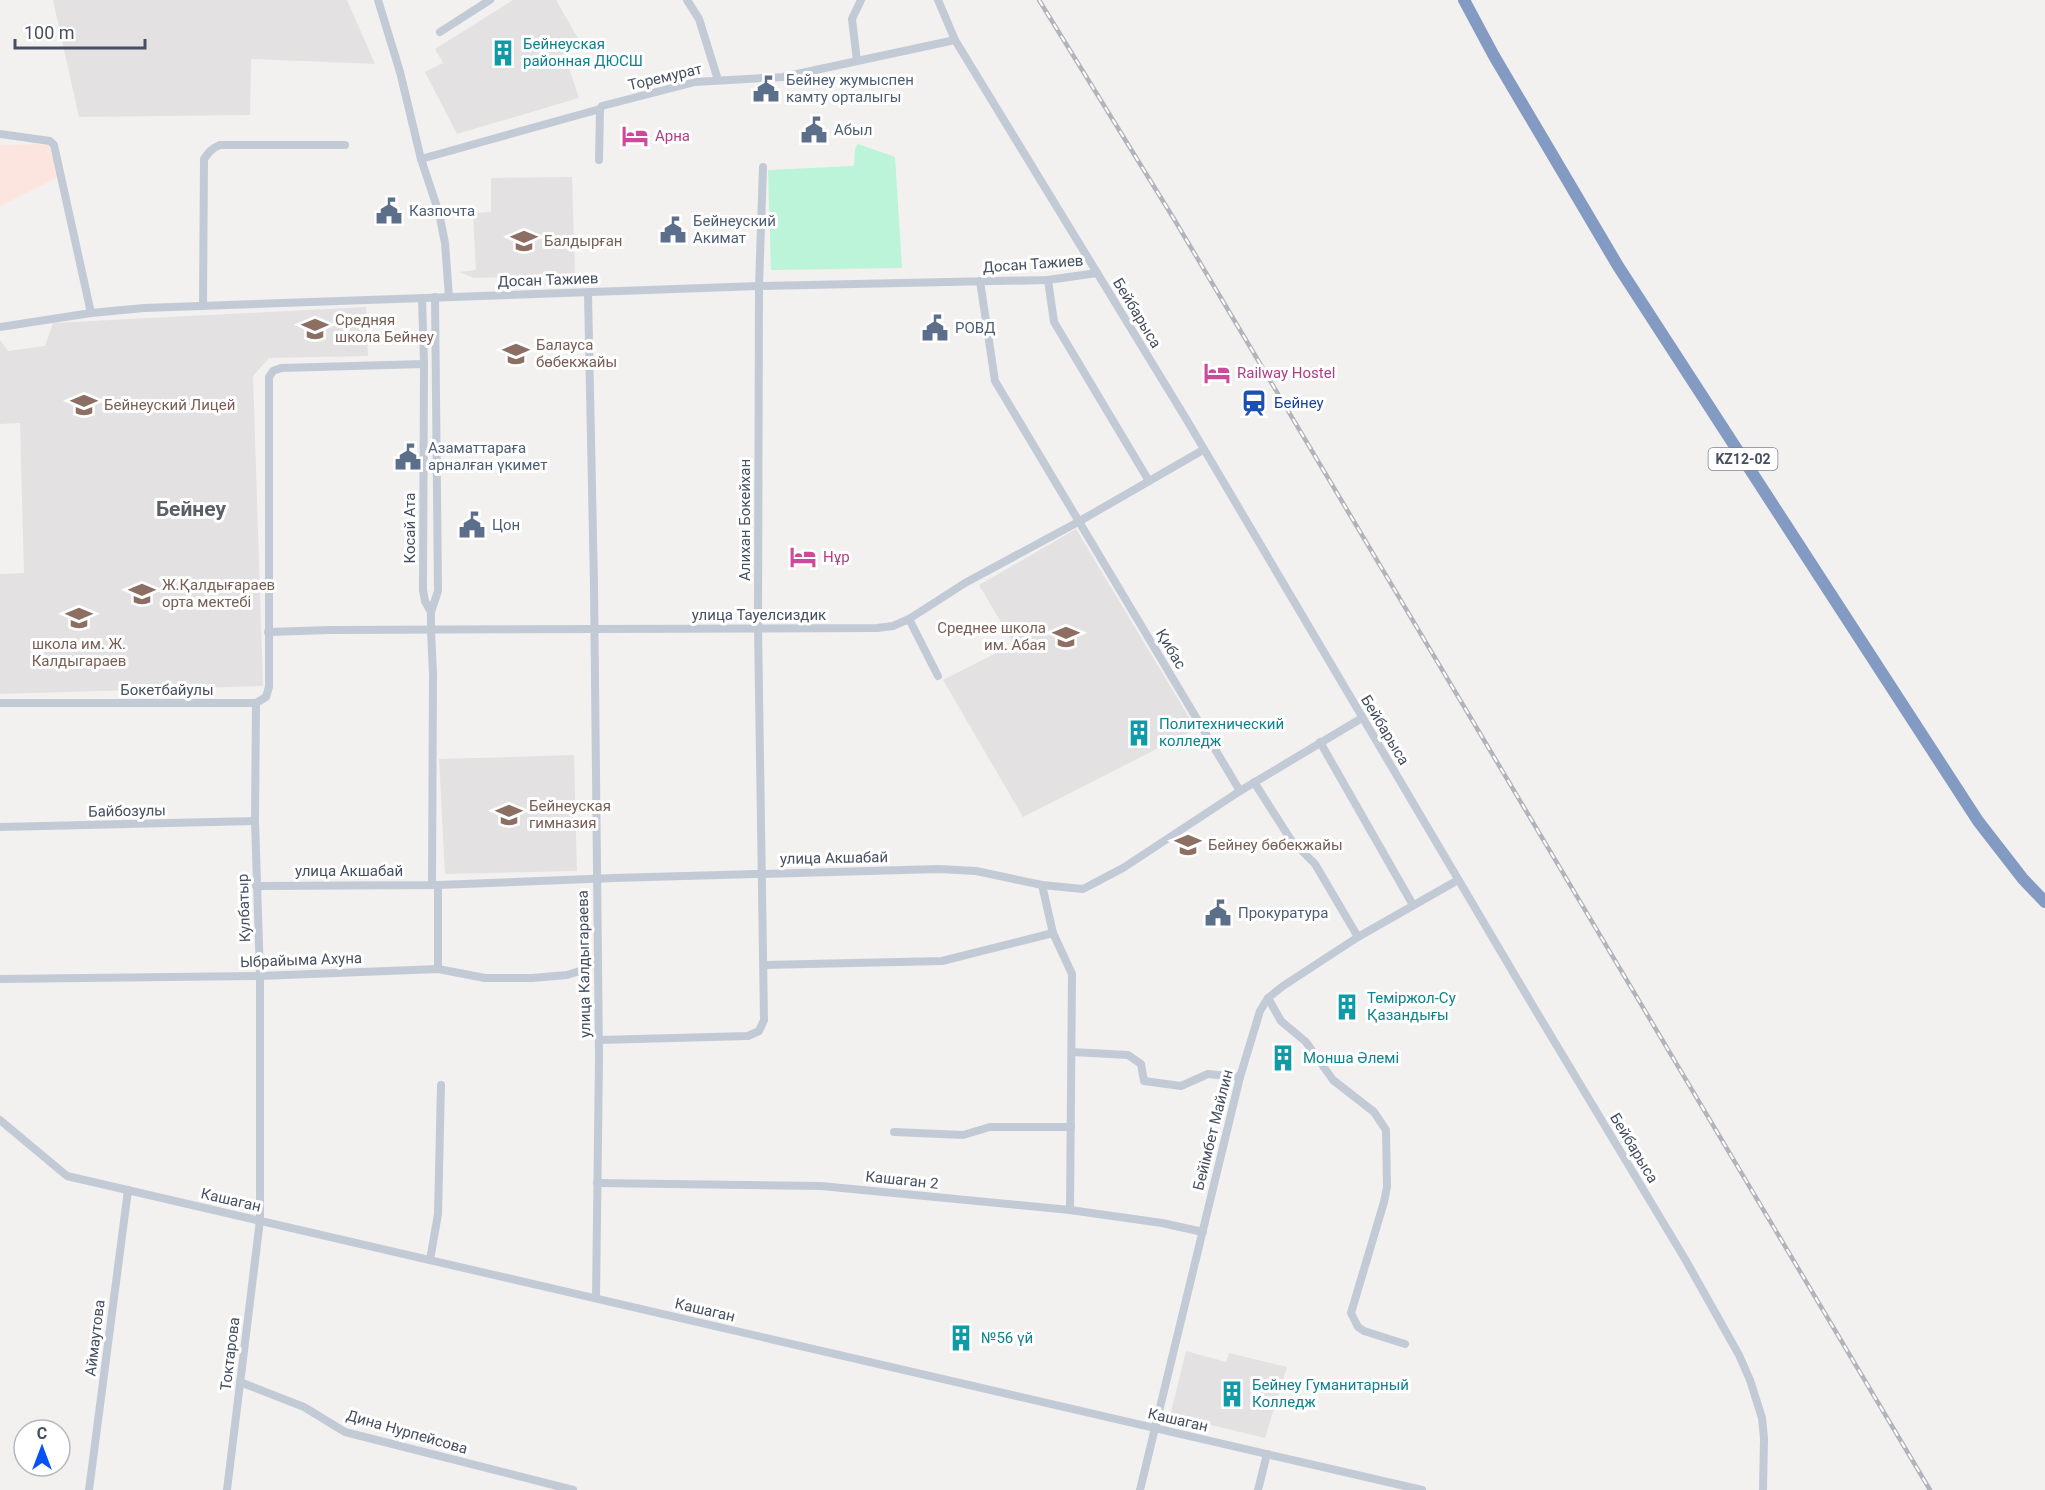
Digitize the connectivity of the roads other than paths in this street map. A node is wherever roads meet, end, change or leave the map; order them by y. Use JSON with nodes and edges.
{"nodes":[{"id":1,"x":378,"y":0,"type":"edge"},
{"id":2,"x":490,"y":0,"type":"edge"},
{"id":3,"x":687,"y":0,"type":"edge"},
{"id":4,"x":861,"y":0,"type":"edge"},
{"id":5,"x":938,"y":0,"type":"edge"},
{"id":6,"x":1464,"y":0,"type":"edge"},
{"id":7,"x":440,"y":32,"type":"dead end"},
{"id":8,"x":955,"y":40,"type":"junction"},
{"id":9,"x":856,"y":61,"type":"junction"},
{"id":10,"x":718,"y":80,"type":"junction"},
{"id":11,"x":600,"y":109,"type":"junction"},
{"id":12,"x":0,"y":134,"type":"edge"},
{"id":13,"x":345,"y":145,"type":"dead end"},
{"id":14,"x":421,"y":159,"type":"junction"},
{"id":15,"x":599,"y":160,"type":"dead end"},
{"id":16,"x":763,"y":167,"type":"dead end"},
{"id":17,"x":1097,"y":273,"type":"junction"},
{"id":18,"x":1048,"y":280,"type":"junction"},
{"id":19,"x":980,"y":281,"type":"junction"},
{"id":20,"x":759,"y":286,"type":"junction"},
{"id":21,"x":588,"y":293,"type":"junction"},
{"id":22,"x":435,"y":297,"type":"junction"},
{"id":23,"x":449,"y":297,"type":"junction"},
{"id":24,"x":422,"y":298,"type":"junction"},
{"id":25,"x":203,"y":306,"type":"junction"},
{"id":26,"x":91,"y":313,"type":"junction"},
{"id":27,"x":0,"y":327,"type":"edge"},
{"id":28,"x":424,"y":364,"type":"junction"},
{"id":29,"x":1203,"y":450,"type":"junction"},
{"id":30,"x":1149,"y":481,"type":"junction"},
{"id":31,"x":424,"y":489,"type":"junction"},
{"id":32,"x":437,"y":489,"type":"junction"},
{"id":33,"x":1078,"y":522,"type":"junction"},
{"id":34,"x":431,"y":612,"type":"junction"},
{"id":35,"x":909,"y":619,"type":"junction"},
{"id":36,"x":758,"y":627,"type":"junction"},
{"id":37,"x":595,"y":630,"type":"junction"},
{"id":38,"x":431,"y":631,"type":"junction"},
{"id":39,"x":268,"y":632,"type":"junction"},
{"id":40,"x":938,"y":676,"type":"dead end"},
{"id":41,"x":0,"y":703,"type":"edge"},
{"id":42,"x":256,"y":703,"type":"junction"},
{"id":43,"x":1362,"y":718,"type":"junction"},
{"id":44,"x":1320,"y":742,"type":"junction"},
{"id":45,"x":1254,"y":782,"type":"junction"},
{"id":46,"x":1240,"y":791,"type":"junction"},
{"id":47,"x":255,"y":821,"type":"junction"},
{"id":48,"x":0,"y":827,"type":"edge"},
{"id":49,"x":762,"y":873,"type":"junction"},
{"id":50,"x":597,"y":878,"type":"junction"},
{"id":51,"x":1458,"y":880,"type":"junction"},
{"id":52,"x":435,"y":885,"type":"junction"},
{"id":53,"x":1042,"y":885,"type":"junction"},
{"id":54,"x":256,"y":886,"type":"junction"},
{"id":55,"x":2045,"y":902,"type":"edge"},
{"id":56,"x":1413,"y":905,"type":"junction"},
{"id":57,"x":1053,"y":933,"type":"junction"},
{"id":58,"x":1358,"y":937,"type":"junction"},
{"id":59,"x":598,"y":961,"type":"junction"},
{"id":60,"x":764,"y":965,"type":"junction"},
{"id":61,"x":438,"y":969,"type":"junction"},
{"id":62,"x":260,"y":976,"type":"junction"},
{"id":63,"x":0,"y":979,"type":"edge"},
{"id":64,"x":1268,"y":998,"type":"junction"},
{"id":65,"x":599,"y":1040,"type":"junction"},
{"id":66,"x":1072,"y":1052,"type":"junction"},
{"id":67,"x":1240,"y":1077,"type":"junction"},
{"id":68,"x":441,"y":1085,"type":"dead end"},
{"id":69,"x":0,"y":1120,"type":"edge"},
{"id":70,"x":1071,"y":1127,"type":"junction"},
{"id":71,"x":894,"y":1132,"type":"dead end"},
{"id":72,"x":597,"y":1183,"type":"junction"},
{"id":73,"x":128,"y":1190,"type":"junction"},
{"id":74,"x":1070,"y":1210,"type":"junction"},
{"id":75,"x":260,"y":1221,"type":"junction"},
{"id":76,"x":1203,"y":1232,"type":"junction"},
{"id":77,"x":430,"y":1260,"type":"junction"},
{"id":78,"x":596,"y":1298,"type":"junction"},
{"id":79,"x":1405,"y":1344,"type":"dead end"},
{"id":80,"x":240,"y":1382,"type":"junction"},
{"id":81,"x":1156,"y":1428,"type":"junction"},
{"id":82,"x":1268,"y":1454,"type":"junction"},
{"id":83,"x":1389,"y":1486,"type":"edge"},
{"id":84,"x":89,"y":1490,"type":"edge"},
{"id":85,"x":227,"y":1490,"type":"edge"},
{"id":86,"x":573,"y":1490,"type":"edge"},
{"id":87,"x":1140,"y":1490,"type":"edge"},
{"id":88,"x":1258,"y":1490,"type":"edge"},
{"id":89,"x":1422,"y":1490,"type":"edge"},
{"id":90,"x":1763,"y":1490,"type":"edge"}],
"edges":[{"from":1,"to":14,"type":"street"},
{"from":2,"to":7,"type":"street"},
{"from":3,"to":10,"type":"street"},
{"from":4,"to":9,"type":"street"},
{"from":5,"to":8,"type":"street","name":"Бейбарыса"},
{"from":6,"to":55,"type":"highway","number":"KZ12-02"},
{"from":8,"to":9,"type":"street","name":"Торемурат"},
{"from":8,"to":17,"type":"street","name":"Бейбарыса"},
{"from":9,"to":10,"type":"street","name":"Торемурат"},
{"from":10,"to":11,"type":"street","name":"Торемурат"},
{"from":11,"to":14,"type":"street","name":"Торемурат"},
{"from":11,"to":15,"type":"street"},
{"from":12,"to":26,"type":"street"},
{"from":13,"to":25,"type":"street"},
{"from":14,"to":23,"type":"street"},
{"from":16,"to":20,"type":"street","name":"Алихан Бокейхан"},
{"from":17,"to":18,"type":"street","name":"Досан Тажиев"},
{"from":17,"to":29,"type":"street","name":"Бейбарыса"},
{"from":18,"to":19,"type":"street","name":"Досан Тажиев"},
{"from":18,"to":30,"type":"street"},
{"from":19,"to":20,"type":"street","name":"Досан Тажиев"},
{"from":19,"to":33,"type":"street","name":"Қибас"},
{"from":20,"to":21,"type":"street","name":"Досан Тажиев"},
{"from":20,"to":36,"type":"street","name":"Алихан Бокейхан"},
{"from":21,"to":23,"type":"street","name":"Досан Тажиев"},
{"from":21,"to":37,"type":"street","name":"улица Калдыгараева"},
{"from":22,"to":23,"type":"street","name":"Досан Тажиев"},
{"from":22,"to":24,"type":"street","name":"Досан Тажиев"},
{"from":22,"to":32,"type":"street","name":"Косай Ата"},
{"from":24,"to":25,"type":"street","name":"Досан Тажиев"},
{"from":24,"to":28,"type":"street","name":"Косай Ата"},
{"from":25,"to":26,"type":"street","name":"Досан Тажиев"},
{"from":26,"to":27,"type":"street","name":"Досан Тажиев"},
{"from":28,"to":31,"type":"street","name":"Косай Ата"},
{"from":28,"to":39,"type":"street"},
{"from":29,"to":30,"type":"street","name":"улица Тауелсиздик"},
{"from":29,"to":43,"type":"street","name":"Бейбарыса"},
{"from":30,"to":33,"type":"street","name":"улица Тауелсиздик"},
{"from":31,"to":32,"type":"street"},
{"from":31,"to":34,"type":"street","name":"Косай Ата"},
{"from":32,"to":34,"type":"street","name":"Косай Ата"},
{"from":33,"to":35,"type":"street","name":"улица Тауелсиздик"},
{"from":33,"to":46,"type":"street","name":"Қибас"},
{"from":34,"to":38,"type":"street","name":"Косай Ата"},
{"from":35,"to":36,"type":"street","name":"улица Тауелсиздик"},
{"from":35,"to":40,"type":"street"},
{"from":36,"to":37,"type":"street","name":"улица Тауелсиздик"},
{"from":36,"to":49,"type":"street","name":"Алихан Бокейхан"},
{"from":37,"to":38,"type":"street","name":"улица Тауелсиздик"},
{"from":37,"to":50,"type":"street","name":"улица Калдыгараева"},
{"from":38,"to":39,"type":"street","name":"улица Тауелсиздик"},
{"from":38,"to":52,"type":"street","name":"Косай Ата"},
{"from":39,"to":42,"type":"street"},
{"from":41,"to":42,"type":"street","name":"Бокетбайулы"},
{"from":42,"to":47,"type":"street","name":"Кулбатыр"},
{"from":43,"to":44,"type":"street","name":"улица Акшабай"},
{"from":43,"to":51,"type":"street","name":"Бейбарыса"},
{"from":44,"to":45,"type":"street","name":"улица Акшабай"},
{"from":44,"to":56,"type":"street"},
{"from":45,"to":46,"type":"street","name":"улица Акшабай"},
{"from":45,"to":58,"type":"street"},
{"from":46,"to":53,"type":"street","name":"улица Акшабай"},
{"from":47,"to":48,"type":"street","name":"Байбозулы"},
{"from":47,"to":54,"type":"street","name":"Кулбатыр"},
{"from":49,"to":50,"type":"street","name":"улица Акшабай"},
{"from":49,"to":53,"type":"street","name":"улица Акшабай"},
{"from":49,"to":60,"type":"street","name":"Алихан Бокейхан"},
{"from":50,"to":52,"type":"street","name":"улица Акшабай"},
{"from":50,"to":59,"type":"street","name":"улица Калдыгараева"},
{"from":51,"to":56,"type":"street","name":"Бейімбет Майлин"},
{"from":51,"to":90,"type":"street","name":"Бейбарыса"},
{"from":52,"to":54,"type":"street","name":"улица Акшабай"},
{"from":52,"to":61,"type":"street","name":"Косай Ата"},
{"from":53,"to":57,"type":"street"},
{"from":54,"to":62,"type":"street","name":"Кулбатыр"},
{"from":56,"to":58,"type":"street","name":"Бейімбет Майлин"},
{"from":57,"to":60,"type":"street"},
{"from":57,"to":66,"type":"street"},
{"from":58,"to":64,"type":"street","name":"Бейімбет Майлин"},
{"from":59,"to":61,"type":"street","name":"Ыбрайыма Ахуна"},
{"from":59,"to":65,"type":"street","name":"улица Калдыгараева"},
{"from":60,"to":65,"type":"street","name":"Алихан Бокейхан"},
{"from":61,"to":62,"type":"street","name":"Ыбрайыма Ахуна"},
{"from":62,"to":63,"type":"street","name":"Ыбрайыма Ахуна"},
{"from":62,"to":75,"type":"street","name":"Кулбатыр"},
{"from":64,"to":67,"type":"street","name":"Бейімбет Майлин"},
{"from":64,"to":79,"type":"street"},
{"from":65,"to":72,"type":"street","name":"улица Калдыгараева"},
{"from":66,"to":67,"type":"street"},
{"from":66,"to":70,"type":"street"},
{"from":67,"to":76,"type":"street","name":"Бейімбет Майлин"},
{"from":68,"to":77,"type":"street"},
{"from":69,"to":73,"type":"street","name":"Кашаган"},
{"from":70,"to":71,"type":"street"},
{"from":70,"to":74,"type":"street"},
{"from":72,"to":74,"type":"street","name":"Кашаган 2"},
{"from":72,"to":78,"type":"street","name":"улица Калдыгараева"},
{"from":73,"to":75,"type":"street","name":"Кашаган"},
{"from":73,"to":84,"type":"street","name":"Аймаутова"},
{"from":74,"to":76,"type":"street","name":"Кашаган 2"},
{"from":75,"to":77,"type":"street","name":"Кашаган"},
{"from":75,"to":80,"type":"street","name":"Токтарова"},
{"from":76,"to":81,"type":"street","name":"Бейімбет Майлин"},
{"from":77,"to":78,"type":"street","name":"Кашаган"},
{"from":78,"to":81,"type":"street","name":"Кашаган"},
{"from":80,"to":85,"type":"street","name":"Токтарова"},
{"from":80,"to":86,"type":"street","name":"Дина Нурпейсова"},
{"from":81,"to":82,"type":"street","name":"Кашаган"},
{"from":81,"to":87,"type":"street","name":"Бейімбет Майлин"},
{"from":82,"to":83,"type":"street","name":"Кашаган"},
{"from":82,"to":88,"type":"street"},
{"from":83,"to":89,"type":"street","name":"Кашаган"}]}
